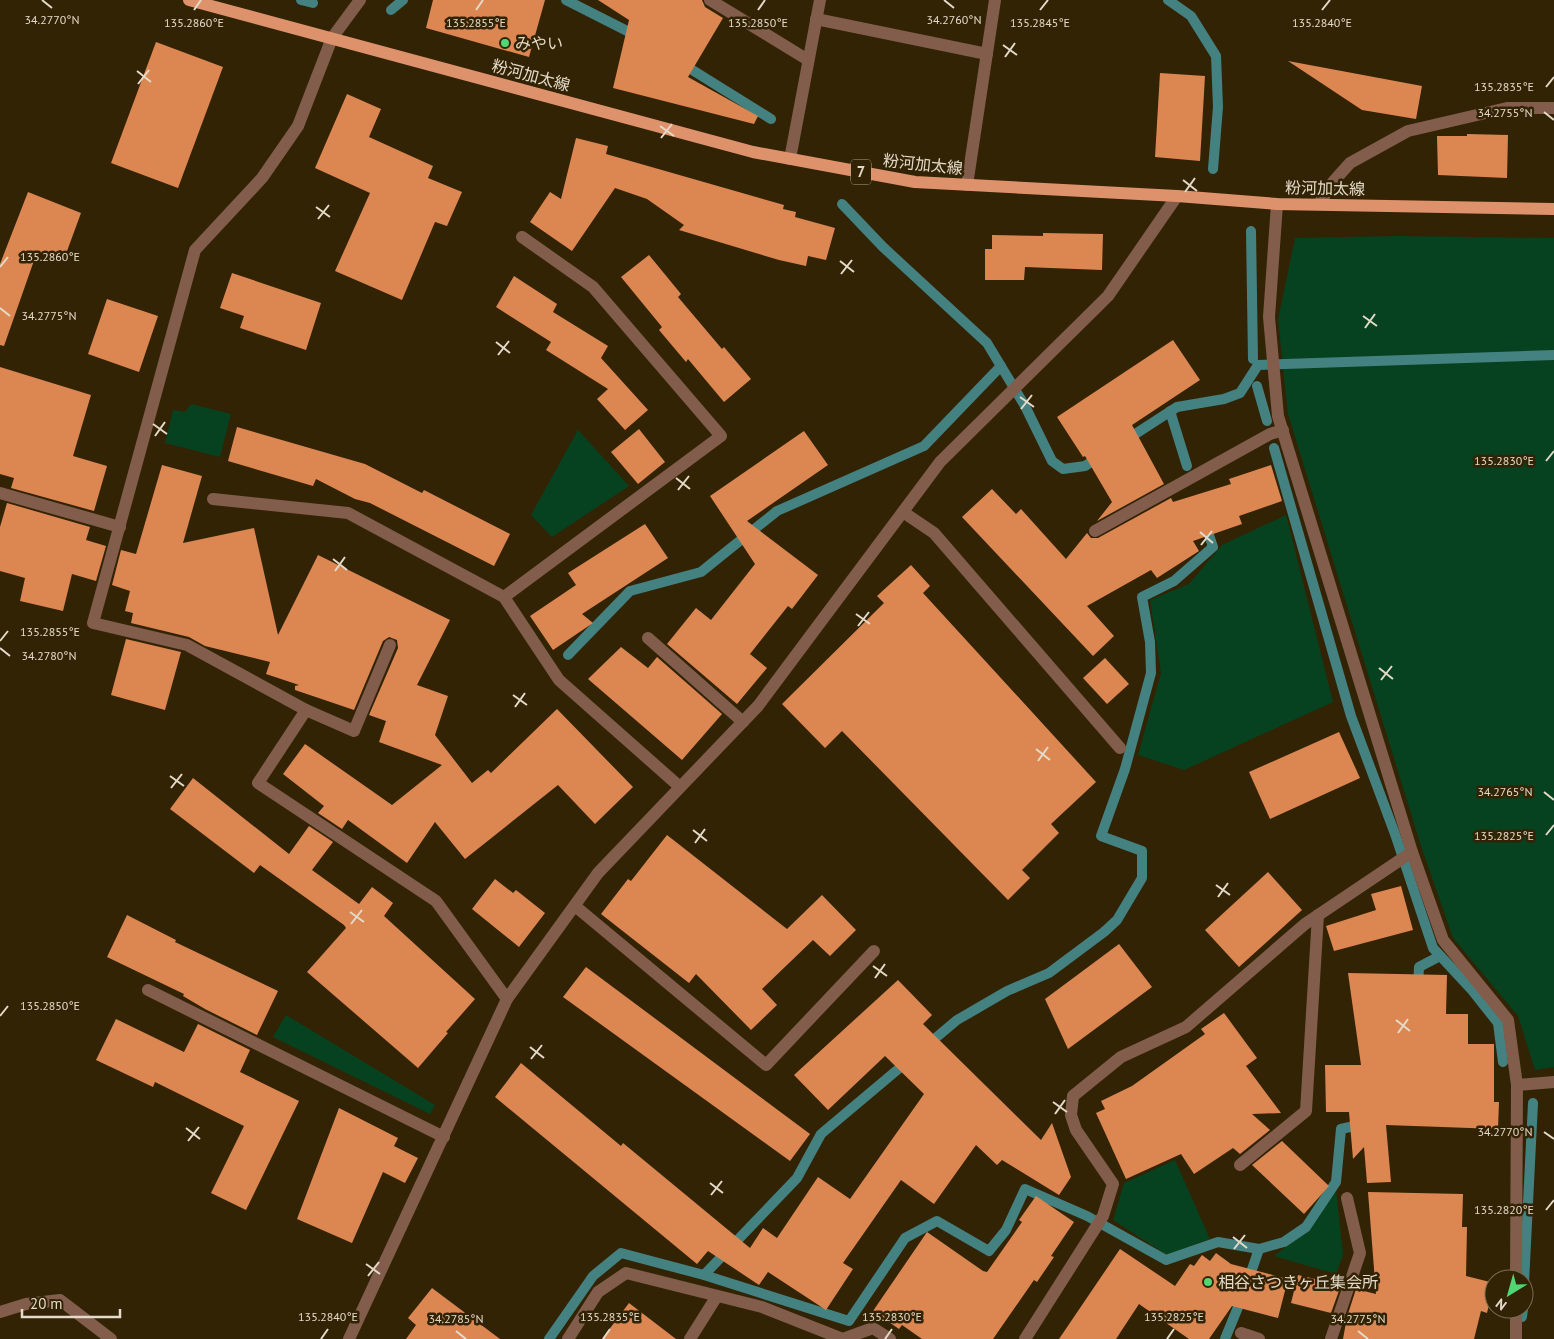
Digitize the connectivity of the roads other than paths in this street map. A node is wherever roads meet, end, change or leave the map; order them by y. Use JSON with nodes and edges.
{"nodes":[{"id":1,"x":189,"y":0,"type":"edge"},
{"id":2,"x":360,"y":0,"type":"edge"},
{"id":3,"x":710,"y":0,"type":"edge"},
{"id":4,"x":820,"y":0,"type":"edge"},
{"id":5,"x":995,"y":0,"type":"edge"},
{"id":6,"x":816,"y":19,"type":"junction"},
{"id":7,"x":332,"y":38,"type":"junction"},
{"id":8,"x":987,"y":54,"type":"junction"},
{"id":9,"x":808,"y":60,"type":"junction"},
{"id":10,"x":1554,"y":108,"type":"edge"},
{"id":11,"x":790,"y":159,"type":"junction"},
{"id":12,"x":967,"y":185,"type":"junction"},
{"id":13,"x":1176,"y":196,"type":"junction"},
{"id":14,"x":1277,"y":204,"type":"junction"},
{"id":15,"x":1319,"y":204,"type":"junction"},
{"id":16,"x":1554,"y":209,"type":"edge"},
{"id":17,"x":522,"y":238,"type":"dead end"},
{"id":18,"x":1283,"y":430,"type":"junction"},
{"id":19,"x":0,"y":493,"type":"edge"},
{"id":20,"x":213,"y":499,"type":"dead end"},
{"id":21,"x":903,"y":512,"type":"junction"},
{"id":22,"x":120,"y":527,"type":"junction"},
{"id":23,"x":1096,"y":531,"type":"dead end"},
{"id":24,"x":504,"y":596,"type":"junction"},
{"id":25,"x":648,"y":638,"type":"dead end"},
{"id":26,"x":390,"y":645,"type":"dead end"},
{"id":27,"x":306,"y":710,"type":"junction"},
{"id":28,"x":743,"y":722,"type":"junction"},
{"id":29,"x":1120,"y":748,"type":"dead end"},
{"id":30,"x":680,"y":787,"type":"junction"},
{"id":31,"x":1412,"y":852,"type":"junction"},
{"id":32,"x":575,"y":906,"type":"junction"},
{"id":33,"x":1318,"y":915,"type":"junction"},
{"id":34,"x":874,"y":951,"type":"dead end"},
{"id":35,"x":148,"y":990,"type":"dead end"},
{"id":36,"x":507,"y":998,"type":"junction"},
{"id":37,"x":1554,"y":1082,"type":"edge"},
{"id":38,"x":1517,"y":1085,"type":"junction"},
{"id":39,"x":444,"y":1137,"type":"junction"},
{"id":40,"x":1240,"y":1165,"type":"dead end"},
{"id":41,"x":1347,"y":1198,"type":"dead end"},
{"id":42,"x":1516,"y":1269,"type":"edge"},
{"id":43,"x":717,"y":1296,"type":"junction"},
{"id":44,"x":0,"y":1312,"type":"edge"},
{"id":45,"x":1516,"y":1319,"type":"edge"},
{"id":46,"x":1241,"y":1333,"type":"dead end"},
{"id":47,"x":574,"y":1337,"type":"edge"},
{"id":48,"x":111,"y":1339,"type":"edge"},
{"id":49,"x":349,"y":1339,"type":"edge"},
{"id":50,"x":690,"y":1339,"type":"edge"},
{"id":51,"x":890,"y":1339,"type":"edge"},
{"id":52,"x":1025,"y":1339,"type":"edge"},
{"id":53,"x":1259,"y":1339,"type":"edge"},
{"id":54,"x":1331,"y":1339,"type":"edge"},
{"id":55,"x":1516,"y":1339,"type":"edge"}],
"edges":[{"from":1,"to":7,"type":"main road","name":"粉河加太線","number":"7"},
{"from":2,"to":7,"type":"street"},
{"from":3,"to":9,"type":"street"},
{"from":4,"to":6,"type":"street"},
{"from":5,"to":8,"type":"street"},
{"from":6,"to":8,"type":"street"},
{"from":6,"to":9,"type":"street"},
{"from":7,"to":11,"type":"main road","name":"粉河加太線","number":"7"},
{"from":7,"to":22,"type":"street"},
{"from":8,"to":12,"type":"street"},
{"from":9,"to":11,"type":"street"},
{"from":10,"to":15,"type":"street"},
{"from":11,"to":12,"type":"main road","name":"粉河加太線","number":"7"},
{"from":12,"to":13,"type":"main road","name":"粉河加太線","number":"7"},
{"from":13,"to":14,"type":"main road","name":"粉河加太線","number":"7"},
{"from":13,"to":21,"type":"street"},
{"from":14,"to":15,"type":"main road","name":"粉河加太線","number":"7"},
{"from":14,"to":18,"type":"street"},
{"from":15,"to":16,"type":"main road","name":"粉河加太線","number":"7"},
{"from":17,"to":24,"type":"street"},
{"from":18,"to":23,"type":"street"},
{"from":18,"to":31,"type":"street"},
{"from":19,"to":22,"type":"street"},
{"from":20,"to":24,"type":"street"},
{"from":21,"to":28,"type":"street"},
{"from":21,"to":29,"type":"street"},
{"from":22,"to":27,"type":"street"},
{"from":24,"to":30,"type":"street"},
{"from":25,"to":28,"type":"street"},
{"from":26,"to":27,"type":"street"},
{"from":27,"to":36,"type":"street"},
{"from":28,"to":30,"type":"street"},
{"from":30,"to":32,"type":"street"},
{"from":31,"to":33,"type":"street"},
{"from":31,"to":38,"type":"street"},
{"from":32,"to":34,"type":"street"},
{"from":32,"to":36,"type":"street"},
{"from":33,"to":40,"type":"street"},
{"from":33,"to":52,"type":"street"},
{"from":35,"to":39,"type":"street"},
{"from":36,"to":39,"type":"street"},
{"from":37,"to":38,"type":"street"},
{"from":38,"to":42,"type":"street"},
{"from":39,"to":49,"type":"street"},
{"from":41,"to":54,"type":"street"},
{"from":43,"to":47,"type":"street"},
{"from":43,"to":50,"type":"street"},
{"from":43,"to":51,"type":"street"},
{"from":44,"to":48,"type":"street"},
{"from":45,"to":55,"type":"street"},
{"from":46,"to":53,"type":"street"}]}
